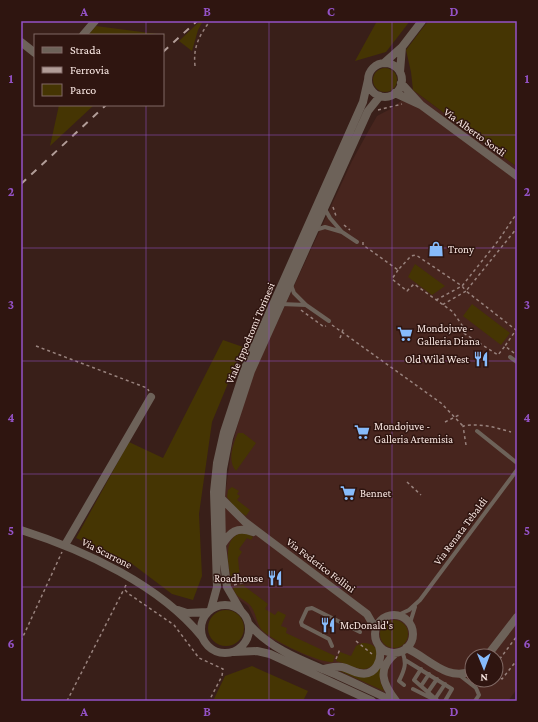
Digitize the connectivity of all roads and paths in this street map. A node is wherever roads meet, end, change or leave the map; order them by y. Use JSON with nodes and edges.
{"nodes":[{"id":1,"x":95,"y":21,"type":"edge"},
{"id":2,"x":210,"y":21,"type":"edge"},
{"id":3,"x":422,"y":21,"type":"edge"},
{"id":4,"x":84,"y":34,"type":"edge"},
{"id":5,"x":21,"y":42,"type":"edge"},
{"id":6,"x":402,"y":47,"type":"junction"},
{"id":7,"x":34,"y":52,"type":"edge"},
{"id":8,"x":384,"y":63,"type":"junction"},
{"id":9,"x":195,"y":66,"type":"dead end"},
{"id":10,"x":400,"y":72,"type":"junction"},
{"id":11,"x":368,"y":80,"type":"junction"},
{"id":12,"x":401,"y":82,"type":"junction"},
{"id":13,"x":395,"y":93,"type":"junction"},
{"id":14,"x":380,"y":96,"type":"junction"},
{"id":15,"x":403,"y":104,"type":"dead end"},
{"id":16,"x":420,"y":105,"type":"junction"},
{"id":17,"x":376,"y":113,"type":"dead end"},
{"id":18,"x":517,"y":176,"type":"edge"},
{"id":19,"x":333,"y":204,"type":"dead end"},
{"id":20,"x":324,"y":208,"type":"junction"},
{"id":21,"x":517,"y":213,"type":"edge"},
{"id":22,"x":338,"y":218,"type":"dead end"},
{"id":23,"x":340,"y":222,"type":"dead end"},
{"id":24,"x":517,"y":228,"type":"edge"},
{"id":25,"x":314,"y":230,"type":"junction"},
{"id":26,"x":352,"y":231,"type":"dead end"},
{"id":27,"x":342,"y":232,"type":"junction"},
{"id":28,"x":363,"y":240,"type":"dead end"},
{"id":29,"x":357,"y":242,"type":"dead end"},
{"id":30,"x":398,"y":270,"type":"junction"},
{"id":31,"x":290,"y":281,"type":"junction"},
{"id":32,"x":462,"y":286,"type":"junction"},
{"id":33,"x":466,"y":291,"type":"junction"},
{"id":34,"x":436,"y":300,"type":"junction"},
{"id":35,"x":281,"y":304,"type":"junction"},
{"id":36,"x":293,"y":304,"type":"junction"},
{"id":37,"x":306,"y":305,"type":"junction"},
{"id":38,"x":442,"y":305,"type":"junction"},
{"id":39,"x":329,"y":321,"type":"dead end"},
{"id":40,"x":344,"y":327,"type":"dead end"},
{"id":41,"x":342,"y":332,"type":"junction"},
{"id":42,"x":340,"y":338,"type":"dead end"},
{"id":43,"x":36,"y":346,"type":"dead end"},
{"id":44,"x":505,"y":346,"type":"junction"},
{"id":45,"x":517,"y":355,"type":"edge"},
{"id":46,"x":510,"y":357,"type":"dead end"},
{"id":47,"x":517,"y":362,"type":"edge"},
{"id":48,"x":152,"y":397,"type":"joint"},
{"id":49,"x":459,"y":414,"type":"dead end"},
{"id":50,"x":454,"y":417,"type":"junction"},
{"id":51,"x":445,"y":422,"type":"dead end"},
{"id":52,"x":463,"y":426,"type":"dead end"},
{"id":53,"x":477,"y":431,"type":"dead end"},
{"id":54,"x":517,"y":463,"type":"edge"},
{"id":55,"x":517,"y":470,"type":"edge"},
{"id":56,"x":406,"y":482,"type":"dead end"},
{"id":57,"x":421,"y":495,"type":"dead end"},
{"id":58,"x":221,"y":498,"type":"junction"},
{"id":59,"x":21,"y":530,"type":"edge"},
{"id":60,"x":261,"y":535,"type":"junction"},
{"id":61,"x":65,"y":545,"type":"junction"},
{"id":62,"x":222,"y":545,"type":"junction"},
{"id":63,"x":130,"y":578,"type":"junction"},
{"id":64,"x":246,"y":582,"type":"dead end"},
{"id":65,"x":232,"y":585,"type":"dead end"},
{"id":66,"x":124,"y":589,"type":"junction"},
{"id":67,"x":416,"y":604,"type":"junction"},
{"id":68,"x":175,"y":610,"type":"junction"},
{"id":69,"x":209,"y":611,"type":"junction"},
{"id":70,"x":241,"y":611,"type":"junction"},
{"id":71,"x":367,"y":614,"type":"junction"},
{"id":72,"x":398,"y":615,"type":"junction"},
{"id":73,"x":384,"y":617,"type":"junction"},
{"id":74,"x":517,"y":617,"type":"edge"},
{"id":75,"x":410,"y":623,"type":"junction"},
{"id":76,"x":249,"y":624,"type":"junction"},
{"id":77,"x":375,"y":628,"type":"junction"},
{"id":78,"x":360,"y":632,"type":"dead end"},
{"id":79,"x":517,"y":636,"type":"edge"},
{"id":80,"x":202,"y":637,"type":"junction"},
{"id":81,"x":21,"y":640,"type":"edge"},
{"id":82,"x":412,"y":640,"type":"junction"},
{"id":83,"x":356,"y":641,"type":"dead end"},
{"id":84,"x":332,"y":646,"type":"dead end"},
{"id":85,"x":379,"y":646,"type":"junction"},
{"id":86,"x":493,"y":648,"type":"edge"},
{"id":87,"x":340,"y":649,"type":"dead end"},
{"id":88,"x":401,"y":651,"type":"junction"},
{"id":89,"x":233,"y":652,"type":"junction"},
{"id":90,"x":418,"y":653,"type":"junction"},
{"id":91,"x":504,"y":653,"type":"edge"},
{"id":92,"x":405,"y":660,"type":"junction"},
{"id":93,"x":517,"y":660,"type":"edge"},
{"id":94,"x":380,"y":661,"type":"junction"},
{"id":95,"x":335,"y":662,"type":"dead end"},
{"id":96,"x":323,"y":669,"type":"junction"},
{"id":97,"x":421,"y":669,"type":"junction"},
{"id":98,"x":464,"y":673,"type":"edge"},
{"id":99,"x":429,"y":674,"type":"junction"},
{"id":100,"x":457,"y":674,"type":"junction"},
{"id":101,"x":504,"y":676,"type":"edge"},
{"id":102,"x":437,"y":679,"type":"junction"},
{"id":103,"x":445,"y":684,"type":"junction"},
{"id":104,"x":404,"y":685,"type":"dead end"},
{"id":105,"x":420,"y":686,"type":"junction"},
{"id":106,"x":413,"y":689,"type":"dead end"},
{"id":107,"x":428,"y":692,"type":"junction"},
{"id":108,"x":437,"y":700,"type":"edge"},
{"id":109,"x":475,"y":700,"type":"edge"},
{"id":110,"x":67,"y":701,"type":"edge"},
{"id":111,"x":209,"y":701,"type":"edge"},
{"id":112,"x":372,"y":701,"type":"edge"},
{"id":113,"x":394,"y":701,"type":"edge"},
{"id":114,"x":445,"y":701,"type":"edge"}],
"edges":[{"from":1,"to":4,"type":"street"},
{"from":2,"to":9,"type":"path"},
{"from":3,"to":6,"type":"street"},
{"from":5,"to":7,"type":"street"},
{"from":6,"to":8,"type":"street"},
{"from":6,"to":10,"type":"street"},
{"from":8,"to":10,"type":"street"},
{"from":8,"to":11,"type":"street"},
{"from":10,"to":12,"type":"street"},
{"from":11,"to":14,"type":"street"},
{"from":11,"to":69,"type":"street","name":"Viale Ippodromi Torinesi"},
{"from":12,"to":13,"type":"street"},
{"from":12,"to":16,"type":"street","name":"Via Alberto Sordi"},
{"from":13,"to":14,"type":"street"},
{"from":13,"to":16,"type":"street","name":"Via Alberto Sordi"},
{"from":14,"to":20,"type":"street","name":"Viale Ippodromi Torinesi"},
{"from":15,"to":17,"type":"path"},
{"from":16,"to":18,"type":"street","name":"Via Alberto Sordi"},
{"from":19,"to":22,"type":"path"},
{"from":20,"to":25,"type":"street","name":"Viale Ippodromi Torinesi"},
{"from":20,"to":27,"type":"lane"},
{"from":21,"to":32,"type":"path"},
{"from":23,"to":26,"type":"path"},
{"from":24,"to":33,"type":"path"},
{"from":25,"to":27,"type":"lane"},
{"from":25,"to":31,"type":"street","name":"Viale Ippodromi Torinesi"},
{"from":27,"to":29,"type":"lane"},
{"from":28,"to":30,"type":"path"},
{"from":30,"to":32,"type":"path"},
{"from":30,"to":34,"type":"path"},
{"from":31,"to":35,"type":"street","name":"Viale Ippodromi Torinesi"},
{"from":31,"to":37,"type":"lane"},
{"from":32,"to":33,"type":"path"},
{"from":32,"to":34,"type":"path"},
{"from":33,"to":38,"type":"path"},
{"from":33,"to":44,"type":"path"},
{"from":34,"to":38,"type":"path"},
{"from":35,"to":36,"type":"lane"},
{"from":35,"to":58,"type":"street","name":"Viale Ippodromi Torinesi"},
{"from":36,"to":37,"type":"lane"},
{"from":36,"to":41,"type":"path"},
{"from":37,"to":39,"type":"lane"},
{"from":38,"to":44,"type":"path"},
{"from":40,"to":41,"type":"path"},
{"from":41,"to":42,"type":"path"},
{"from":41,"to":50,"type":"path"},
{"from":43,"to":48,"type":"path"},
{"from":44,"to":45,"type":"path"},
{"from":46,"to":47,"type":"lane"},
{"from":48,"to":61,"type":"street"},
{"from":49,"to":50,"type":"path"},
{"from":50,"to":51,"type":"path"},
{"from":50,"to":52,"type":"path"},
{"from":53,"to":54,"type":"lane"},
{"from":55,"to":67,"type":"lane","name":"Via Renata Tebaldi"},
{"from":56,"to":57,"type":"path"},
{"from":58,"to":60,"type":"street","name":"Via Federico Fellini"},
{"from":58,"to":62,"type":"street","name":"Viale Ippodromi Torinesi"},
{"from":59,"to":61,"type":"street","name":"Via Scarrone"},
{"from":60,"to":62,"type":"street","name":"Via Federico Fellini"},
{"from":60,"to":71,"type":"street","name":"Via Federico Fellini"},
{"from":61,"to":63,"type":"street","name":"Via Scarrone"},
{"from":61,"to":81,"type":"path"},
{"from":62,"to":70,"type":"street","name":"Viale Ippodromi Torinesi"},
{"from":63,"to":66,"type":"path"},
{"from":63,"to":68,"type":"street","name":"Via Scarrone"},
{"from":64,"to":65,"type":"path"},
{"from":66,"to":110,"type":"path"},
{"from":66,"to":111,"type":"path"},
{"from":67,"to":72,"type":"lane","name":"Via Renata Tebaldi"},
{"from":67,"to":75,"type":"lane","name":"Via Renata Tebaldi"},
{"from":68,"to":69,"type":"street","name":"Via Scarrone"},
{"from":68,"to":80,"type":"street","name":"Via Scarrone"},
{"from":69,"to":70,"type":"street"},
{"from":69,"to":80,"type":"street"},
{"from":70,"to":76,"type":"street"},
{"from":71,"to":73,"type":"street","name":"Via Federico Fellini"},
{"from":71,"to":77,"type":"street","name":"Via Federico Fellini"},
{"from":72,"to":73,"type":"street"},
{"from":72,"to":75,"type":"street"},
{"from":73,"to":77,"type":"street"},
{"from":74,"to":86,"type":"street"},
{"from":75,"to":82,"type":"street"},
{"from":76,"to":89,"type":"street"},
{"from":76,"to":96,"type":"street"},
{"from":77,"to":85,"type":"street"},
{"from":78,"to":84,"type":"lane"},
{"from":79,"to":91,"type":"path"},
{"from":80,"to":89,"type":"street"},
{"from":82,"to":88,"type":"street"},
{"from":82,"to":90,"type":"street"},
{"from":83,"to":94,"type":"path"},
{"from":85,"to":88,"type":"street"},
{"from":85,"to":94,"type":"street"},
{"from":87,"to":95,"type":"path"},
{"from":88,"to":90,"type":"street"},
{"from":88,"to":92,"type":"lane"},
{"from":88,"to":113,"type":"street"},
{"from":89,"to":112,"type":"street"},
{"from":90,"to":100,"type":"street"},
{"from":92,"to":97,"type":"lane"},
{"from":92,"to":104,"type":"lane"},
{"from":93,"to":101,"type":"path"},
{"from":94,"to":96,"type":"street"},
{"from":96,"to":113,"type":"street"},
{"from":97,"to":99,"type":"lane"},
{"from":97,"to":105,"type":"lane"},
{"from":98,"to":100,"type":"street"},
{"from":99,"to":102,"type":"lane"},
{"from":99,"to":105,"type":"lane"},
{"from":100,"to":109,"type":"lane"},
{"from":102,"to":103,"type":"lane"},
{"from":102,"to":107,"type":"lane"},
{"from":103,"to":108,"type":"lane"},
{"from":103,"to":114,"type":"lane"},
{"from":105,"to":107,"type":"lane"},
{"from":106,"to":108,"type":"lane"},
{"from":107,"to":108,"type":"lane"}]}
